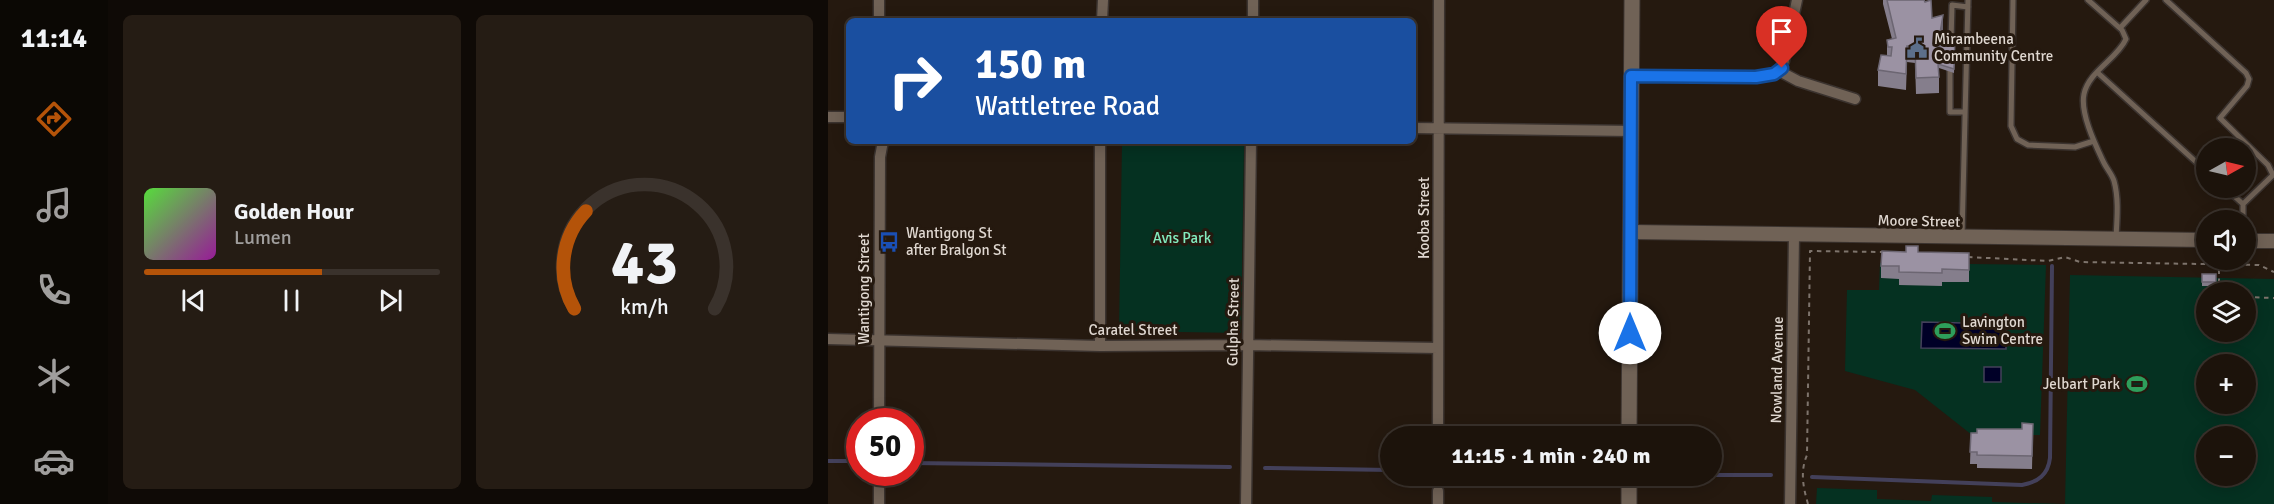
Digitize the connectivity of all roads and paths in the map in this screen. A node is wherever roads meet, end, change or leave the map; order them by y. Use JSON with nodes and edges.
{"nodes":[{"id":1,"x":879,"y":0,"type":"edge"},
{"id":2,"x":1102,"y":0,"type":"edge"},
{"id":3,"x":1253,"y":0,"type":"edge"},
{"id":4,"x":1439,"y":0,"type":"edge"},
{"id":5,"x":1632,"y":0,"type":"edge"},
{"id":6,"x":1797,"y":0,"type":"edge"},
{"id":7,"x":2013,"y":0,"type":"edge"},
{"id":8,"x":2088,"y":0,"type":"edge"},
{"id":9,"x":2146,"y":0,"type":"edge"},
{"id":10,"x":2166,"y":0,"type":"edge"},
{"id":11,"x":1968,"y":3,"type":"edge"},
{"id":12,"x":879,"y":18,"type":"edge"},
{"id":13,"x":1102,"y":18,"type":"edge"},
{"id":14,"x":1253,"y":18,"type":"edge"},
{"id":15,"x":2120,"y":28,"type":"junction"},
{"id":16,"x":1951,"y":53,"type":"edge"},
{"id":17,"x":1950,"y":65,"type":"edge"},
{"id":18,"x":1779,"y":71,"type":"junction"},
{"id":19,"x":2098,"y":73,"type":"junction"},
{"id":20,"x":1631,"y":76,"type":"junction"},
{"id":21,"x":1855,"y":99,"type":"dead end"},
{"id":22,"x":1965,"y":112,"type":"junction"},
{"id":23,"x":828,"y":117,"type":"edge"},
{"id":24,"x":846,"y":117,"type":"edge"},
{"id":25,"x":1416,"y":128,"type":"edge"},
{"id":26,"x":1440,"y":129,"type":"junction"},
{"id":27,"x":1631,"y":131,"type":"junction"},
{"id":28,"x":2094,"y":141,"type":"junction"},
{"id":29,"x":877,"y":144,"type":"edge"},
{"id":30,"x":882,"y":144,"type":"edge"},
{"id":31,"x":1100,"y":144,"type":"edge"},
{"id":32,"x":1251,"y":144,"type":"edge"},
{"id":33,"x":880,"y":157,"type":"junction"},
{"id":34,"x":2196,"y":162,"type":"edge"},
{"id":35,"x":2274,"y":175,"type":"edge"},
{"id":36,"x":2236,"y":198,"type":"edge"},
{"id":37,"x":2243,"y":204,"type":"junction"},
{"id":38,"x":2243,"y":210,"type":"edge"},
{"id":39,"x":1631,"y":232,"type":"junction"},
{"id":40,"x":1794,"y":236,"type":"junction"},
{"id":41,"x":1962,"y":238,"type":"junction"},
{"id":42,"x":2116,"y":239,"type":"junction"},
{"id":43,"x":2196,"y":240,"type":"edge"},
{"id":44,"x":2256,"y":241,"type":"edge"},
{"id":45,"x":2274,"y":241,"type":"edge"},
{"id":46,"x":1883,"y":252,"type":"edge"},
{"id":47,"x":1967,"y":257,"type":"edge"},
{"id":48,"x":2196,"y":264,"type":"edge"},
{"id":49,"x":2256,"y":265,"type":"edge"},
{"id":50,"x":2274,"y":272,"type":"edge"},
{"id":51,"x":2256,"y":297,"type":"edge"},
{"id":52,"x":2274,"y":298,"type":"edge"},
{"id":53,"x":828,"y":339,"type":"edge"},
{"id":54,"x":879,"y":340,"type":"junction"},
{"id":55,"x":1247,"y":345,"type":"junction"},
{"id":56,"x":1100,"y":346,"type":"junction"},
{"id":57,"x":1438,"y":348,"type":"junction"},
{"id":58,"x":879,"y":408,"type":"edge"},
{"id":59,"x":1438,"y":426,"type":"edge"},
{"id":60,"x":1629,"y":426,"type":"edge"},
{"id":61,"x":879,"y":486,"type":"edge"},
{"id":62,"x":1629,"y":486,"type":"edge"},
{"id":63,"x":1438,"y":491,"type":"dead end"},
{"id":64,"x":879,"y":504,"type":"edge"},
{"id":65,"x":1246,"y":504,"type":"edge"},
{"id":66,"x":1438,"y":504,"type":"edge"},
{"id":67,"x":1629,"y":504,"type":"edge"},
{"id":68,"x":1790,"y":504,"type":"edge"},
{"id":69,"x":1808,"y":504,"type":"edge"}],
"edges":[{"from":1,"to":12,"type":"street"},
{"from":2,"to":13,"type":"street"},
{"from":3,"to":14,"type":"street"},
{"from":4,"to":26,"type":"street","name":"Kooba Street"},
{"from":5,"to":20,"type":"main road"},
{"from":6,"to":18,"type":"street"},
{"from":7,"to":28,"type":"lane"},
{"from":8,"to":15,"type":"lane"},
{"from":9,"to":15,"type":"lane"},
{"from":10,"to":35,"type":"lane"},
{"from":11,"to":16,"type":"lane"},
{"from":11,"to":22,"type":"lane"},
{"from":15,"to":19,"type":"lane"},
{"from":17,"to":22,"type":"lane"},
{"from":18,"to":20,"type":"street"},
{"from":18,"to":21,"type":"street"},
{"from":19,"to":28,"type":"lane"},
{"from":19,"to":34,"type":"lane"},
{"from":20,"to":27,"type":"main road"},
{"from":22,"to":41,"type":"lane"},
{"from":23,"to":24,"type":"street"},
{"from":25,"to":26,"type":"street"},
{"from":26,"to":27,"type":"street"},
{"from":26,"to":57,"type":"street","name":"Kooba Street"},
{"from":27,"to":39,"type":"main road"},
{"from":28,"to":42,"type":"lane"},
{"from":29,"to":33,"type":"street","name":"Wantigong Street"},
{"from":30,"to":33,"type":"street","name":"Wantigong Street"},
{"from":31,"to":56,"type":"street"},
{"from":32,"to":55,"type":"street","name":"Gulpha Street"},
{"from":33,"to":54,"type":"street","name":"Wantigong Street"},
{"from":35,"to":37,"type":"lane"},
{"from":36,"to":37,"type":"lane"},
{"from":37,"to":38,"type":"lane"},
{"from":39,"to":40,"type":"street","name":"Moore Street"},
{"from":39,"to":60,"type":"main road"},
{"from":40,"to":41,"type":"street","name":"Moore Street"},
{"from":40,"to":68,"type":"street","name":"Nowland Avenue"},
{"from":41,"to":42,"type":"street","name":"Moore Street"},
{"from":42,"to":43,"type":"street","name":"Moore Street"},
{"from":44,"to":45,"type":"street"},
{"from":46,"to":69,"type":"path"},
{"from":47,"to":48,"type":"path"},
{"from":49,"to":50,"type":"path"},
{"from":51,"to":52,"type":"path"},
{"from":53,"to":54,"type":"street","name":"Caratel Street"},
{"from":54,"to":56,"type":"street","name":"Caratel Street"},
{"from":54,"to":58,"type":"street","name":"Wantigong Street"},
{"from":55,"to":56,"type":"street","name":"Caratel Street"},
{"from":55,"to":57,"type":"street","name":"Caratel Street"},
{"from":55,"to":65,"type":"street","name":"Gulpha Street"},
{"from":57,"to":59,"type":"street","name":"Kooba Street"},
{"from":61,"to":64,"type":"street"},
{"from":62,"to":67,"type":"main road"},
{"from":63,"to":66,"type":"street"}]}
